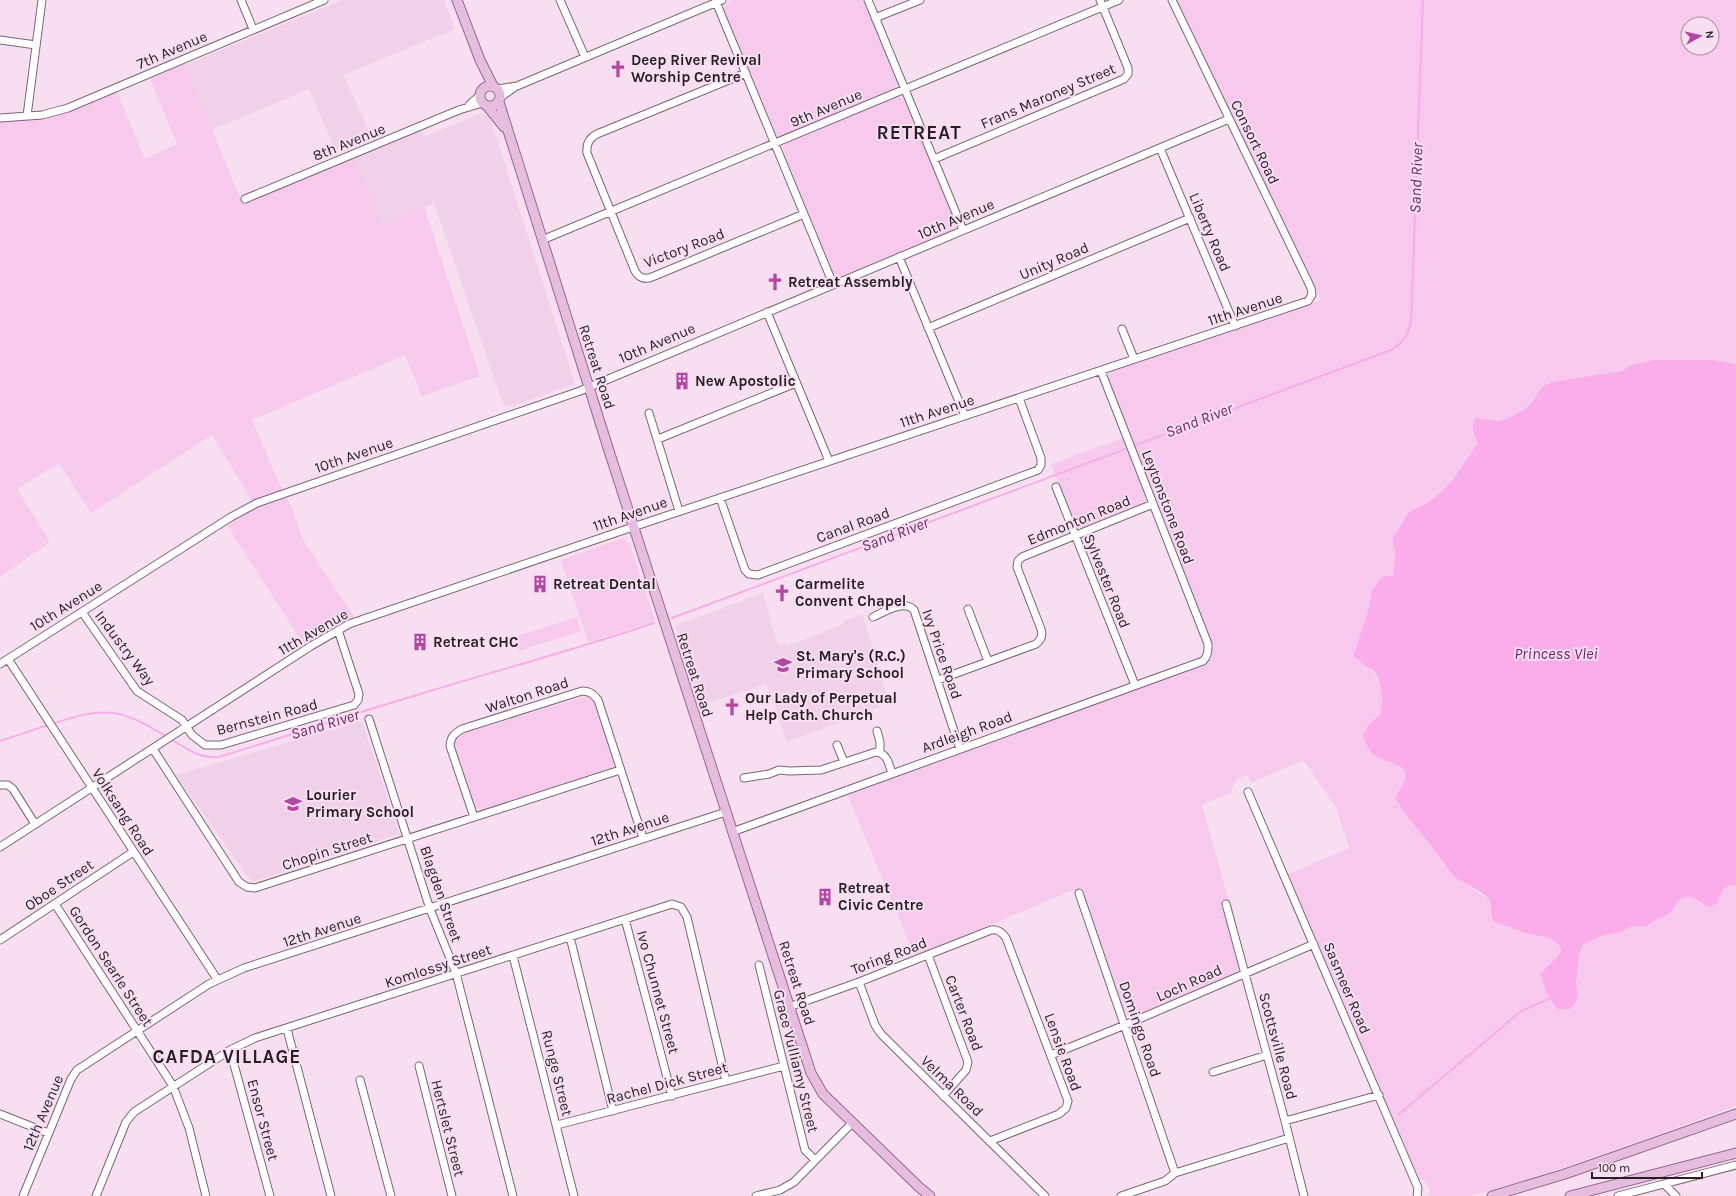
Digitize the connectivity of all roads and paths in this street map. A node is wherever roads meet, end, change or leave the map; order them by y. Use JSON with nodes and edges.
{"nodes":[{"id":1,"x":42,"y":0,"type":"edge"},
{"id":2,"x":241,"y":0,"type":"edge"},
{"id":3,"x":324,"y":0,"type":"edge"},
{"id":4,"x":457,"y":0,"type":"edge"},
{"id":5,"x":560,"y":0,"type":"edge"},
{"id":6,"x":868,"y":0,"type":"edge"},
{"id":7,"x":920,"y":0,"type":"edge"},
{"id":8,"x":1119,"y":0,"type":"edge"},
{"id":9,"x":1172,"y":0,"type":"edge"},
{"id":10,"x":719,"y":1,"type":"edge"},
{"id":11,"x":1101,"y":4,"type":"edge"},
{"id":12,"x":875,"y":18,"type":"junction"},
{"id":13,"x":253,"y":30,"type":"junction"},
{"id":14,"x":0,"y":40,"type":"edge"},
{"id":15,"x":36,"y":45,"type":"junction"},
{"id":16,"x":585,"y":57,"type":"junction"},
{"id":17,"x":480,"y":60,"type":"junction"},
{"id":18,"x":746,"y":73,"type":"junction"},
{"id":19,"x":905,"y":89,"type":"junction"},
{"id":20,"x":498,"y":94,"type":"junction"},
{"id":21,"x":483,"y":98,"type":"junction"},
{"id":22,"x":27,"y":116,"type":"junction"},
{"id":23,"x":0,"y":118,"type":"edge"},
{"id":24,"x":1229,"y":119,"type":"junction"},
{"id":25,"x":509,"y":135,"type":"junction"},
{"id":26,"x":775,"y":144,"type":"junction"},
{"id":27,"x":1160,"y":148,"type":"junction"},
{"id":28,"x":934,"y":159,"type":"junction"},
{"id":29,"x":245,"y":199,"type":"dead end"},
{"id":30,"x":611,"y":212,"type":"junction"},
{"id":31,"x":804,"y":214,"type":"junction"},
{"id":32,"x":1190,"y":218,"type":"junction"},
{"id":33,"x":963,"y":230,"type":"junction"},
{"id":34,"x":542,"y":240,"type":"junction"},
{"id":35,"x":899,"y":257,"type":"junction"},
{"id":36,"x":833,"y":284,"type":"junction"},
{"id":37,"x":1311,"y":297,"type":"joint"},
{"id":38,"x":767,"y":312,"type":"junction"},
{"id":39,"x":1235,"y":326,"type":"junction"},
{"id":40,"x":928,"y":328,"type":"junction"},
{"id":41,"x":1122,"y":329,"type":"dead end"},
{"id":42,"x":1134,"y":359,"type":"junction"},
{"id":43,"x":1101,"y":371,"type":"junction"},
{"id":44,"x":796,"y":383,"type":"junction"},
{"id":45,"x":588,"y":387,"type":"junction"},
{"id":46,"x":1019,"y":398,"type":"junction"},
{"id":47,"x":649,"y":413,"type":"dead end"},
{"id":48,"x":965,"y":416,"type":"junction"},
{"id":49,"x":658,"y":439,"type":"junction"},
{"id":50,"x":829,"y":461,"type":"junction"},
{"id":51,"x":1056,"y":487,"type":"dead end"},
{"id":52,"x":720,"y":498,"type":"junction"},
{"id":53,"x":1152,"y":504,"type":"junction"},
{"id":54,"x":679,"y":511,"type":"junction"},
{"id":55,"x":634,"y":526,"type":"junction"},
{"id":56,"x":1075,"y":535,"type":"junction"},
{"id":57,"x":968,"y":609,"type":"dead end"},
{"id":58,"x":82,"y":612,"type":"junction"},
{"id":59,"x":872,"y":617,"type":"dead end"},
{"id":60,"x":338,"y":630,"type":"junction"},
{"id":61,"x":1208,"y":654,"type":"joint"},
{"id":62,"x":8,"y":659,"type":"junction"},
{"id":63,"x":988,"y":661,"type":"junction"},
{"id":64,"x":0,"y":664,"type":"edge"},
{"id":65,"x":938,"y":680,"type":"junction"},
{"id":66,"x":1135,"y":685,"type":"junction"},
{"id":67,"x":369,"y":719,"type":"dead end"},
{"id":68,"x":183,"y":728,"type":"junction"},
{"id":69,"x":877,"y":731,"type":"dead end"},
{"id":70,"x":837,"y":745,"type":"dead end"},
{"id":71,"x":153,"y":749,"type":"junction"},
{"id":72,"x":960,"y":749,"type":"junction"},
{"id":73,"x":880,"y":752,"type":"junction"},
{"id":74,"x":844,"y":762,"type":"junction"},
{"id":75,"x":620,"y":770,"type":"junction"},
{"id":76,"x":892,"y":774,"type":"junction"},
{"id":77,"x":744,"y":778,"type":"dead end"},
{"id":78,"x":0,"y":785,"type":"edge"},
{"id":79,"x":92,"y":788,"type":"junction"},
{"id":80,"x":1248,"y":792,"type":"dead end"},
{"id":81,"x":726,"y":812,"type":"junction"},
{"id":82,"x":474,"y":817,"type":"junction"},
{"id":83,"x":35,"y":824,"type":"junction"},
{"id":84,"x":732,"y":832,"type":"junction"},
{"id":85,"x":407,"y":838,"type":"junction"},
{"id":86,"x":643,"y":838,"type":"junction"},
{"id":87,"x":0,"y":847,"type":"edge"},
{"id":88,"x":133,"y":852,"type":"junction"},
{"id":89,"x":1079,"y":893,"type":"dead end"},
{"id":90,"x":55,"y":904,"type":"junction"},
{"id":91,"x":1226,"y":904,"type":"dead end"},
{"id":92,"x":430,"y":909,"type":"junction"},
{"id":93,"x":625,"y":919,"type":"junction"},
{"id":94,"x":997,"y":930,"type":"joint"},
{"id":95,"x":570,"y":936,"type":"junction"},
{"id":96,"x":0,"y":940,"type":"edge"},
{"id":97,"x":1314,"y":944,"type":"junction"},
{"id":98,"x":928,"y":955,"type":"junction"},
{"id":99,"x":513,"y":956,"type":"junction"},
{"id":100,"x":759,"y":965,"type":"dead end"},
{"id":101,"x":456,"y":973,"type":"junction"},
{"id":102,"x":1244,"y":973,"type":"junction"},
{"id":103,"x":217,"y":979,"type":"junction"},
{"id":104,"x":859,"y":982,"type":"junction"},
{"id":105,"x":789,"y":1007,"type":"junction"},
{"id":106,"x":1125,"y":1025,"type":"junction"},
{"id":107,"x":287,"y":1029,"type":"junction"},
{"id":108,"x":137,"y":1030,"type":"junction"},
{"id":109,"x":230,"y":1050,"type":"junction"},
{"id":110,"x":1051,"y":1055,"type":"junction"},
{"id":111,"x":1267,"y":1055,"type":"junction"},
{"id":112,"x":419,"y":1066,"type":"dead end"},
{"id":113,"x":784,"y":1066,"type":"junction"},
{"id":114,"x":1213,"y":1072,"type":"dead end"},
{"id":115,"x":360,"y":1080,"type":"dead end"},
{"id":116,"x":726,"y":1081,"type":"junction"},
{"id":117,"x":173,"y":1086,"type":"junction"},
{"id":118,"x":1379,"y":1095,"type":"junction"},
{"id":119,"x":672,"y":1096,"type":"junction"},
{"id":120,"x":943,"y":1096,"type":"junction"},
{"id":121,"x":612,"y":1111,"type":"junction"},
{"id":122,"x":0,"y":1114,"type":"edge"},
{"id":123,"x":1736,"y":1114,"type":"edge"},
{"id":124,"x":1285,"y":1121,"type":"junction"},
{"id":125,"x":853,"y":1122,"type":"junction"},
{"id":126,"x":557,"y":1125,"type":"junction"},
{"id":127,"x":48,"y":1133,"type":"junction"},
{"id":128,"x":1289,"y":1138,"type":"junction"},
{"id":129,"x":990,"y":1141,"type":"junction"},
{"id":130,"x":1736,"y":1153,"type":"edge"},
{"id":131,"x":815,"y":1160,"type":"junction"},
{"id":132,"x":1736,"y":1165,"type":"edge"},
{"id":133,"x":1175,"y":1173,"type":"junction"},
{"id":134,"x":1664,"y":1184,"type":"junction"},
{"id":135,"x":919,"y":1187,"type":"junction"},
{"id":136,"x":23,"y":1196,"type":"edge"},
{"id":137,"x":96,"y":1196,"type":"edge"},
{"id":138,"x":206,"y":1196,"type":"edge"},
{"id":139,"x":270,"y":1196,"type":"edge"},
{"id":140,"x":331,"y":1196,"type":"edge"},
{"id":141,"x":391,"y":1196,"type":"edge"},
{"id":142,"x":452,"y":1196,"type":"edge"},
{"id":143,"x":513,"y":1196,"type":"edge"},
{"id":144,"x":574,"y":1196,"type":"edge"},
{"id":145,"x":756,"y":1196,"type":"edge"},
{"id":146,"x":926,"y":1196,"type":"edge"},
{"id":147,"x":930,"y":1196,"type":"edge"},
{"id":148,"x":1046,"y":1196,"type":"edge"},
{"id":149,"x":1120,"y":1196,"type":"edge"},
{"id":150,"x":1304,"y":1196,"type":"edge"},
{"id":151,"x":1417,"y":1196,"type":"edge"},
{"id":152,"x":1492,"y":1196,"type":"edge"},
{"id":153,"x":1570,"y":1196,"type":"edge"},
{"id":154,"x":1618,"y":1196,"type":"edge"},
{"id":155,"x":1676,"y":1196,"type":"edge"}],
"edges":[{"from":1,"to":15,"type":"street"},
{"from":2,"to":13,"type":"street"},
{"from":3,"to":13,"type":"street","name":"7th Avenue"},
{"from":4,"to":17,"type":"main road","name":"Retreat Road"},
{"from":5,"to":16,"type":"street"},
{"from":6,"to":12,"type":"street"},
{"from":7,"to":12,"type":"street"},
{"from":8,"to":11,"type":"street","name":"9th Avenue"},
{"from":9,"to":24,"type":"street","name":"Consort Road"},
{"from":10,"to":16,"type":"street"},
{"from":10,"to":18,"type":"street"},
{"from":11,"to":19,"type":"street","name":"9th Avenue"},
{"from":11,"to":28,"type":"street","name":"Frans Maroney Street"},
{"from":12,"to":19,"type":"street"},
{"from":13,"to":22,"type":"street","name":"7th Avenue"},
{"from":14,"to":15,"type":"street"},
{"from":15,"to":22,"type":"street"},
{"from":16,"to":20,"type":"street"},
{"from":17,"to":20,"type":"main road","name":"Retreat Road"},
{"from":17,"to":21,"type":"main road","name":"Retreat Road"},
{"from":18,"to":26,"type":"street"},
{"from":18,"to":30,"type":"street"},
{"from":19,"to":26,"type":"street","name":"9th Avenue"},
{"from":19,"to":28,"type":"street"},
{"from":20,"to":21,"type":"main road"},
{"from":20,"to":21,"type":"main road"},
{"from":20,"to":25,"type":"main road","name":"Retreat Road"},
{"from":21,"to":25,"type":"main road","name":"Retreat Road"},
{"from":21,"to":29,"type":"street","name":"8th Avenue"},
{"from":22,"to":23,"type":"street","name":"7th Avenue"},
{"from":24,"to":27,"type":"street","name":"10th Avenue"},
{"from":24,"to":37,"type":"street","name":"Consort Road"},
{"from":25,"to":34,"type":"main road","name":"Retreat Road"},
{"from":26,"to":30,"type":"street","name":"9th Avenue"},
{"from":26,"to":31,"type":"street"},
{"from":27,"to":32,"type":"street","name":"Liberty Road"},
{"from":27,"to":33,"type":"street","name":"10th Avenue"},
{"from":28,"to":33,"type":"street"},
{"from":30,"to":31,"type":"street","name":"Victory Road"},
{"from":30,"to":34,"type":"street","name":"9th Avenue"},
{"from":31,"to":36,"type":"street"},
{"from":32,"to":39,"type":"street","name":"Liberty Road"},
{"from":32,"to":40,"type":"street","name":"Unity Road"},
{"from":33,"to":35,"type":"street","name":"10th Avenue"},
{"from":34,"to":45,"type":"main road","name":"Retreat Road"},
{"from":35,"to":36,"type":"street","name":"10th Avenue"},
{"from":35,"to":40,"type":"street"},
{"from":36,"to":38,"type":"street","name":"10th Avenue"},
{"from":37,"to":39,"type":"street","name":"11th Avenue"},
{"from":38,"to":44,"type":"street"},
{"from":38,"to":45,"type":"street","name":"10th Avenue"},
{"from":39,"to":42,"type":"street","name":"11th Avenue"},
{"from":40,"to":48,"type":"street"},
{"from":41,"to":42,"type":"street"},
{"from":42,"to":43,"type":"street","name":"11th Avenue"},
{"from":43,"to":46,"type":"street","name":"11th Avenue"},
{"from":43,"to":53,"type":"street","name":"Leytonstone Road"},
{"from":44,"to":49,"type":"street"},
{"from":44,"to":50,"type":"street"},
{"from":45,"to":55,"type":"main road","name":"Retreat Road"},
{"from":45,"to":58,"type":"street","name":"10th Avenue"},
{"from":46,"to":48,"type":"street","name":"11th Avenue"},
{"from":46,"to":52,"type":"street","name":"Canal Road"},
{"from":47,"to":49,"type":"street"},
{"from":48,"to":50,"type":"street","name":"11th Avenue"},
{"from":49,"to":54,"type":"street"},
{"from":50,"to":52,"type":"street","name":"11th Avenue"},
{"from":51,"to":56,"type":"street","name":"Sylvester Road"},
{"from":52,"to":54,"type":"street","name":"11th Avenue"},
{"from":53,"to":56,"type":"street","name":"Edmonton Road"},
{"from":53,"to":61,"type":"street","name":"Leytonstone Road"},
{"from":54,"to":55,"type":"street","name":"11th Avenue"},
{"from":55,"to":60,"type":"street","name":"11th Avenue"},
{"from":55,"to":81,"type":"main road","name":"Retreat Road"},
{"from":56,"to":63,"type":"street","name":"Edmonton Road"},
{"from":56,"to":66,"type":"street","name":"Sylvester Road"},
{"from":57,"to":63,"type":"street"},
{"from":58,"to":62,"type":"street","name":"10th Avenue"},
{"from":58,"to":68,"type":"street","name":"Industry Way"},
{"from":59,"to":65,"type":"street","name":"Ivy Price Road"},
{"from":60,"to":68,"type":"street","name":"11th Avenue"},
{"from":60,"to":68,"type":"street","name":"Bernstein Road"},
{"from":61,"to":66,"type":"street","name":"Ardleigh Road"},
{"from":62,"to":64,"type":"street","name":"10th Avenue"},
{"from":62,"to":79,"type":"street","name":"Volksang Road"},
{"from":63,"to":65,"type":"street","name":"Edmonton Road"},
{"from":65,"to":72,"type":"street","name":"Ivy Price Road"},
{"from":66,"to":72,"type":"street","name":"Ardleigh Road"},
{"from":67,"to":85,"type":"street","name":"Blagden Street"},
{"from":68,"to":71,"type":"street","name":"11th Avenue"},
{"from":69,"to":73,"type":"street"},
{"from":70,"to":74,"type":"street"},
{"from":71,"to":79,"type":"street","name":"11th Avenue"},
{"from":71,"to":85,"type":"street","name":"Chopin Street"},
{"from":72,"to":76,"type":"street","name":"Ardleigh Road"},
{"from":73,"to":74,"type":"street"},
{"from":73,"to":76,"type":"street"},
{"from":74,"to":77,"type":"street"},
{"from":75,"to":82,"type":"street","name":"Chopin Street"},
{"from":75,"to":82,"type":"street","name":"Walton Road"},
{"from":75,"to":86,"type":"street","name":"Walton Road"},
{"from":76,"to":84,"type":"street","name":"Ardleigh Road"},
{"from":78,"to":83,"type":"street"},
{"from":79,"to":83,"type":"street","name":"11th Avenue"},
{"from":79,"to":88,"type":"street","name":"Volksang Road"},
{"from":80,"to":97,"type":"street","name":"Sasmeer Road"},
{"from":81,"to":84,"type":"main road","name":"Retreat Road"},
{"from":81,"to":86,"type":"street","name":"12th Avenue"},
{"from":82,"to":85,"type":"street","name":"Chopin Street"},
{"from":83,"to":87,"type":"street","name":"11th Avenue"},
{"from":84,"to":105,"type":"main road","name":"Retreat Road"},
{"from":85,"to":92,"type":"street","name":"Blagden Street"},
{"from":86,"to":92,"type":"street","name":"12th Avenue"},
{"from":88,"to":90,"type":"street","name":"Oboe Street"},
{"from":88,"to":103,"type":"street","name":"Volksang Road"},
{"from":89,"to":106,"type":"street","name":"Domingo Road"},
{"from":90,"to":96,"type":"street","name":"Oboe Street"},
{"from":90,"to":108,"type":"street","name":"Gordon Searle Street"},
{"from":91,"to":102,"type":"street","name":"Scottsville Road"},
{"from":92,"to":101,"type":"street","name":"Blagden Street"},
{"from":92,"to":103,"type":"street","name":"12th Avenue"},
{"from":93,"to":95,"type":"street","name":"Komlossy Street"},
{"from":93,"to":116,"type":"street","name":"Komlossy Street"},
{"from":93,"to":119,"type":"street","name":"Ivo Chunnet Street"},
{"from":94,"to":98,"type":"street","name":"Toring Road"},
{"from":94,"to":110,"type":"street","name":"Lensie Road"},
{"from":95,"to":99,"type":"street","name":"Komlossy Street"},
{"from":95,"to":121,"type":"street"},
{"from":97,"to":102,"type":"street","name":"Loch Road"},
{"from":97,"to":118,"type":"street","name":"Sasmeer Road"},
{"from":98,"to":104,"type":"street","name":"Toring Road"},
{"from":98,"to":120,"type":"street","name":"Carter Road"},
{"from":99,"to":101,"type":"street","name":"Komlossy Street"},
{"from":99,"to":126,"type":"street","name":"Runge Street"},
{"from":100,"to":113,"type":"street","name":"Grace Vulliamy Street"},
{"from":101,"to":107,"type":"street","name":"Komlossy Street"},
{"from":101,"to":143,"type":"street","name":"Blagden Street"},
{"from":102,"to":106,"type":"street","name":"Loch Road"},
{"from":102,"to":111,"type":"street","name":"Scottsville Road"},
{"from":103,"to":108,"type":"street","name":"12th Avenue"},
{"from":104,"to":105,"type":"street","name":"Toring Road"},
{"from":104,"to":120,"type":"street","name":"Velma Road"},
{"from":105,"to":125,"type":"main road","name":"Retreat Road"},
{"from":106,"to":110,"type":"street","name":"Loch Road"},
{"from":106,"to":133,"type":"street","name":"Domingo Road"},
{"from":107,"to":109,"type":"street","name":"Komlossy Street"},
{"from":107,"to":140,"type":"street"},
{"from":108,"to":117,"type":"street","name":"Gordon Searle Street"},
{"from":108,"to":127,"type":"street","name":"12th Avenue"},
{"from":109,"to":117,"type":"street","name":"Komlossy Street"},
{"from":109,"to":139,"type":"street","name":"Ensor Street"},
{"from":110,"to":129,"type":"street","name":"Lensie Road"},
{"from":111,"to":114,"type":"street"},
{"from":111,"to":124,"type":"street","name":"Scottsville Road"},
{"from":112,"to":142,"type":"street","name":"Hertslet Street"},
{"from":113,"to":116,"type":"street","name":"Rachel Dick Street"},
{"from":113,"to":131,"type":"street","name":"Grace Vulliamy Street"},
{"from":115,"to":141,"type":"street"},
{"from":116,"to":119,"type":"street","name":"Rachel Dick Street"},
{"from":117,"to":137,"type":"street","name":"Komlossy Street"},
{"from":117,"to":138,"type":"street","name":"Gordon Searle Street"},
{"from":118,"to":124,"type":"street"},
{"from":118,"to":151,"type":"street","name":"Sasmeer Road"},
{"from":119,"to":121,"type":"street","name":"Rachel Dick Street"},
{"from":120,"to":129,"type":"street","name":"Velma Road"},
{"from":121,"to":126,"type":"street","name":"Rachel Dick Street"},
{"from":122,"to":127,"type":"street"},
{"from":123,"to":152,"type":"main road"},
{"from":124,"to":128,"type":"street","name":"Scottsville Road"},
{"from":125,"to":131,"type":"street"},
{"from":125,"to":135,"type":"main road","name":"Retreat Road"},
{"from":126,"to":144,"type":"street","name":"Runge Street"},
{"from":127,"to":136,"type":"street","name":"12th Avenue"},
{"from":128,"to":133,"type":"street"},
{"from":128,"to":150,"type":"street","name":"Scottsville Road"},
{"from":129,"to":148,"type":"street","name":"Velma Road"},
{"from":130,"to":153,"type":"main road"},
{"from":131,"to":145,"type":"street"},
{"from":132,"to":134,"type":"street"},
{"from":133,"to":149,"type":"street"},
{"from":134,"to":154,"type":"street"},
{"from":134,"to":155,"type":"street"},
{"from":135,"to":146,"type":"main road","name":"Retreat Road"},
{"from":135,"to":147,"type":"main road","name":"Retreat Road"}]}
